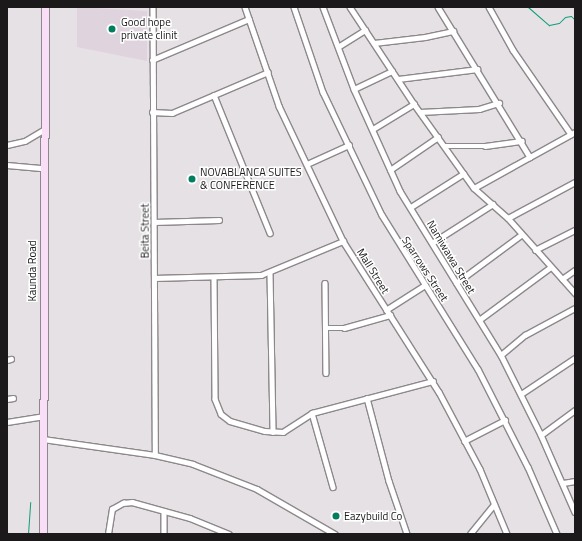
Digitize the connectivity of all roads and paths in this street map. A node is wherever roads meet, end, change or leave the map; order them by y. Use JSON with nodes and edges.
{"nodes":[{"id":1,"x":45,"y":7,"type":"edge"},
{"id":2,"x":153,"y":7,"type":"edge"},
{"id":3,"x":245,"y":7,"type":"edge"},
{"id":4,"x":294,"y":7,"type":"edge"},
{"id":5,"x":323,"y":7,"type":"edge"},
{"id":6,"x":350,"y":7,"type":"edge"},
{"id":7,"x":438,"y":7,"type":"edge"},
{"id":8,"x":489,"y":7,"type":"edge"},
{"id":9,"x":249,"y":19,"type":"junction"},
{"id":10,"x":365,"y":30,"type":"junction"},
{"id":11,"x":453,"y":31,"type":"junction"},
{"id":12,"x":374,"y":43,"type":"junction"},
{"id":13,"x":338,"y":47,"type":"junction"},
{"id":14,"x":152,"y":60,"type":"junction"},
{"id":15,"x":477,"y":69,"type":"junction"},
{"id":16,"x":392,"y":71,"type":"junction"},
{"id":17,"x":268,"y":72,"type":"junction"},
{"id":18,"x":398,"y":79,"type":"junction"},
{"id":19,"x":354,"y":89,"type":"junction"},
{"id":20,"x":214,"y":95,"type":"junction"},
{"id":21,"x":499,"y":103,"type":"junction"},
{"id":22,"x":414,"y":104,"type":"junction"},
{"id":23,"x":152,"y":112,"type":"junction"},
{"id":24,"x":420,"y":112,"type":"junction"},
{"id":25,"x":43,"y":130,"type":"junction"},
{"id":26,"x":372,"y":130,"type":"junction"},
{"id":27,"x":573,"y":133,"type":"edge"},
{"id":28,"x":438,"y":137,"type":"junction"},
{"id":29,"x":522,"y":142,"type":"junction"},
{"id":30,"x":7,"y":145,"type":"edge"},
{"id":31,"x":349,"y":145,"type":"junction"},
{"id":32,"x":445,"y":146,"type":"junction"},
{"id":33,"x":530,"y":157,"type":"junction"},
{"id":34,"x":307,"y":164,"type":"junction"},
{"id":35,"x":7,"y":165,"type":"edge"},
{"id":36,"x":43,"y":168,"type":"junction"},
{"id":37,"x":390,"y":170,"type":"junction"},
{"id":38,"x":463,"y":174,"type":"junction"},
{"id":39,"x":575,"y":182,"type":"edge"},
{"id":40,"x":474,"y":188,"type":"junction"},
{"id":41,"x":493,"y":204,"type":"junction"},
{"id":42,"x":411,"y":207,"type":"junction"},
{"id":43,"x":508,"y":218,"type":"junction"},
{"id":44,"x":219,"y":220,"type":"dead end"},
{"id":45,"x":154,"y":222,"type":"junction"},
{"id":46,"x":575,"y":230,"type":"edge"},
{"id":47,"x":270,"y":233,"type":"dead end"},
{"id":48,"x":521,"y":235,"type":"junction"},
{"id":49,"x":343,"y":241,"type":"junction"},
{"id":50,"x":432,"y":243,"type":"junction"},
{"id":51,"x":535,"y":250,"type":"junction"},
{"id":52,"x":550,"y":267,"type":"junction"},
{"id":53,"x":575,"y":270,"type":"edge"},
{"id":54,"x":270,"y":273,"type":"junction"},
{"id":55,"x":154,"y":278,"type":"junction"},
{"id":56,"x":214,"y":278,"type":"junction"},
{"id":57,"x":562,"y":279,"type":"junction"},
{"id":58,"x":325,"y":283,"type":"dead end"},
{"id":59,"x":456,"y":283,"type":"junction"},
{"id":60,"x":425,"y":285,"type":"junction"},
{"id":61,"x":575,"y":293,"type":"edge"},
{"id":62,"x":575,"y":308,"type":"edge"},
{"id":63,"x":386,"y":310,"type":"junction"},
{"id":64,"x":390,"y":315,"type":"junction"},
{"id":65,"x":479,"y":320,"type":"junction"},
{"id":66,"x":325,"y":328,"type":"junction"},
{"id":67,"x":501,"y":355,"type":"junction"},
{"id":68,"x":575,"y":358,"type":"edge"},
{"id":69,"x":326,"y":373,"type":"dead end"},
{"id":70,"x":433,"y":381,"type":"junction"},
{"id":71,"x":521,"y":394,"type":"junction"},
{"id":72,"x":13,"y":398,"type":"dead end"},
{"id":73,"x":367,"y":398,"type":"junction"},
{"id":74,"x":7,"y":399,"type":"edge"},
{"id":75,"x":575,"y":410,"type":"edge"},
{"id":76,"x":312,"y":413,"type":"junction"},
{"id":77,"x":43,"y":416,"type":"junction"},
{"id":78,"x":505,"y":420,"type":"junction"},
{"id":79,"x":7,"y":422,"type":"edge"},
{"id":80,"x":273,"y":432,"type":"junction"},
{"id":81,"x":541,"y":435,"type":"junction"},
{"id":82,"x":43,"y":439,"type":"junction"},
{"id":83,"x":464,"y":441,"type":"junction"},
{"id":84,"x":155,"y":455,"type":"junction"},
{"id":85,"x":575,"y":481,"type":"edge"},
{"id":86,"x":562,"y":483,"type":"junction"},
{"id":87,"x":333,"y":487,"type":"dead end"},
{"id":88,"x":494,"y":504,"type":"junction"},
{"id":89,"x":164,"y":511,"type":"junction"},
{"id":90,"x":575,"y":512,"type":"edge"},
{"id":91,"x":328,"y":532,"type":"edge"},
{"id":92,"x":43,"y":534,"type":"edge"},
{"id":93,"x":108,"y":534,"type":"edge"},
{"id":94,"x":164,"y":534,"type":"edge"},
{"id":95,"x":228,"y":534,"type":"edge"},
{"id":96,"x":335,"y":534,"type":"edge"},
{"id":97,"x":407,"y":534,"type":"edge"},
{"id":98,"x":470,"y":534,"type":"edge"},
{"id":99,"x":507,"y":534,"type":"edge"},
{"id":100,"x":557,"y":534,"type":"edge"}],
"edges":[{"from":1,"to":25,"type":"main road","name":"Kaunda Road"},
{"from":2,"to":14,"type":"street","name":"Beita Street"},
{"from":3,"to":9,"type":"street","name":"Mall Street"},
{"from":4,"to":31,"type":"street","name":"Sparrows Street"},
{"from":5,"to":13,"type":"street","name":"Namiwawa Street"},
{"from":6,"to":10,"type":"street"},
{"from":7,"to":11,"type":"street"},
{"from":8,"to":27,"type":"street"},
{"from":9,"to":14,"type":"street"},
{"from":9,"to":17,"type":"street","name":"Mall Street"},
{"from":10,"to":12,"type":"street"},
{"from":10,"to":13,"type":"street"},
{"from":11,"to":12,"type":"street"},
{"from":11,"to":15,"type":"street"},
{"from":12,"to":16,"type":"street"},
{"from":13,"to":19,"type":"street","name":"Namiwawa Street"},
{"from":14,"to":23,"type":"street","name":"Beita Street"},
{"from":15,"to":18,"type":"street"},
{"from":15,"to":21,"type":"street"},
{"from":16,"to":18,"type":"street"},
{"from":16,"to":19,"type":"street"},
{"from":17,"to":20,"type":"street"},
{"from":17,"to":34,"type":"street","name":"Mall Street"},
{"from":18,"to":22,"type":"street"},
{"from":19,"to":26,"type":"street","name":"Namiwawa Street"},
{"from":20,"to":23,"type":"street"},
{"from":20,"to":47,"type":"street"},
{"from":21,"to":24,"type":"street"},
{"from":21,"to":29,"type":"street"},
{"from":22,"to":24,"type":"street"},
{"from":22,"to":26,"type":"street"},
{"from":23,"to":45,"type":"street","name":"Beita Street"},
{"from":24,"to":28,"type":"street"},
{"from":25,"to":30,"type":"street"},
{"from":25,"to":36,"type":"main road","name":"Kaunda Road"},
{"from":26,"to":37,"type":"street","name":"Namiwawa Street"},
{"from":27,"to":33,"type":"street"},
{"from":28,"to":32,"type":"street"},
{"from":28,"to":37,"type":"street"},
{"from":29,"to":32,"type":"street"},
{"from":29,"to":33,"type":"street"},
{"from":31,"to":34,"type":"street"},
{"from":31,"to":60,"type":"street","name":"Sparrows Street"},
{"from":32,"to":38,"type":"street"},
{"from":33,"to":40,"type":"street"},
{"from":34,"to":49,"type":"street","name":"Mall Street"},
{"from":35,"to":36,"type":"street"},
{"from":36,"to":77,"type":"main road","name":"Kaunda Road"},
{"from":37,"to":42,"type":"street","name":"Namiwawa Street"},
{"from":38,"to":40,"type":"street"},
{"from":38,"to":42,"type":"street"},
{"from":39,"to":43,"type":"street"},
{"from":40,"to":41,"type":"street"},
{"from":41,"to":43,"type":"street"},
{"from":41,"to":50,"type":"street"},
{"from":42,"to":50,"type":"street","name":"Namiwawa Street"},
{"from":43,"to":48,"type":"street"},
{"from":44,"to":45,"type":"street"},
{"from":45,"to":55,"type":"street","name":"Beita Street"},
{"from":46,"to":51,"type":"street"},
{"from":48,"to":51,"type":"street"},
{"from":48,"to":59,"type":"street"},
{"from":49,"to":54,"type":"street"},
{"from":49,"to":63,"type":"street","name":"Mall Street"},
{"from":50,"to":59,"type":"street","name":"Namiwawa Street"},
{"from":51,"to":52,"type":"street"},
{"from":52,"to":57,"type":"street"},
{"from":52,"to":65,"type":"street"},
{"from":53,"to":57,"type":"street"},
{"from":54,"to":56,"type":"street"},
{"from":54,"to":80,"type":"street"},
{"from":55,"to":56,"type":"street"},
{"from":55,"to":84,"type":"street","name":"Beita Street"},
{"from":56,"to":80,"type":"street"},
{"from":57,"to":61,"type":"street"},
{"from":58,"to":66,"type":"street"},
{"from":59,"to":65,"type":"street","name":"Namiwawa Street"},
{"from":60,"to":63,"type":"street"},
{"from":60,"to":78,"type":"street","name":"Sparrows Street"},
{"from":62,"to":67,"type":"street"},
{"from":63,"to":64,"type":"street","name":"Mall Street"},
{"from":64,"to":66,"type":"street"},
{"from":64,"to":70,"type":"street","name":"Mall Street"},
{"from":65,"to":67,"type":"street","name":"Namiwawa Street"},
{"from":66,"to":69,"type":"street"},
{"from":67,"to":71,"type":"street","name":"Namiwawa Street"},
{"from":68,"to":71,"type":"street"},
{"from":70,"to":73,"type":"street"},
{"from":70,"to":83,"type":"street","name":"Mall Street"},
{"from":71,"to":81,"type":"street","name":"Namiwawa Street"},
{"from":72,"to":74,"type":"street"},
{"from":73,"to":76,"type":"street"},
{"from":73,"to":97,"type":"street"},
{"from":75,"to":81,"type":"street"},
{"from":76,"to":80,"type":"street"},
{"from":76,"to":87,"type":"street"},
{"from":77,"to":79,"type":"street"},
{"from":77,"to":82,"type":"main road","name":"Kaunda Road"},
{"from":78,"to":83,"type":"street"},
{"from":78,"to":100,"type":"street","name":"Sparrows Street"},
{"from":81,"to":86,"type":"street","name":"Namiwawa Street"},
{"from":82,"to":84,"type":"street"},
{"from":82,"to":92,"type":"main road","name":"Kaunda Road"},
{"from":83,"to":88,"type":"street","name":"Mall Street"},
{"from":84,"to":91,"type":"street"},
{"from":85,"to":86,"type":"street"},
{"from":86,"to":90,"type":"street","name":"Namiwawa Street"},
{"from":88,"to":98,"type":"street"},
{"from":88,"to":99,"type":"street","name":"Mall Street"},
{"from":89,"to":93,"type":"street"},
{"from":89,"to":94,"type":"street"},
{"from":89,"to":95,"type":"street"},
{"from":91,"to":96,"type":"street"}]}
